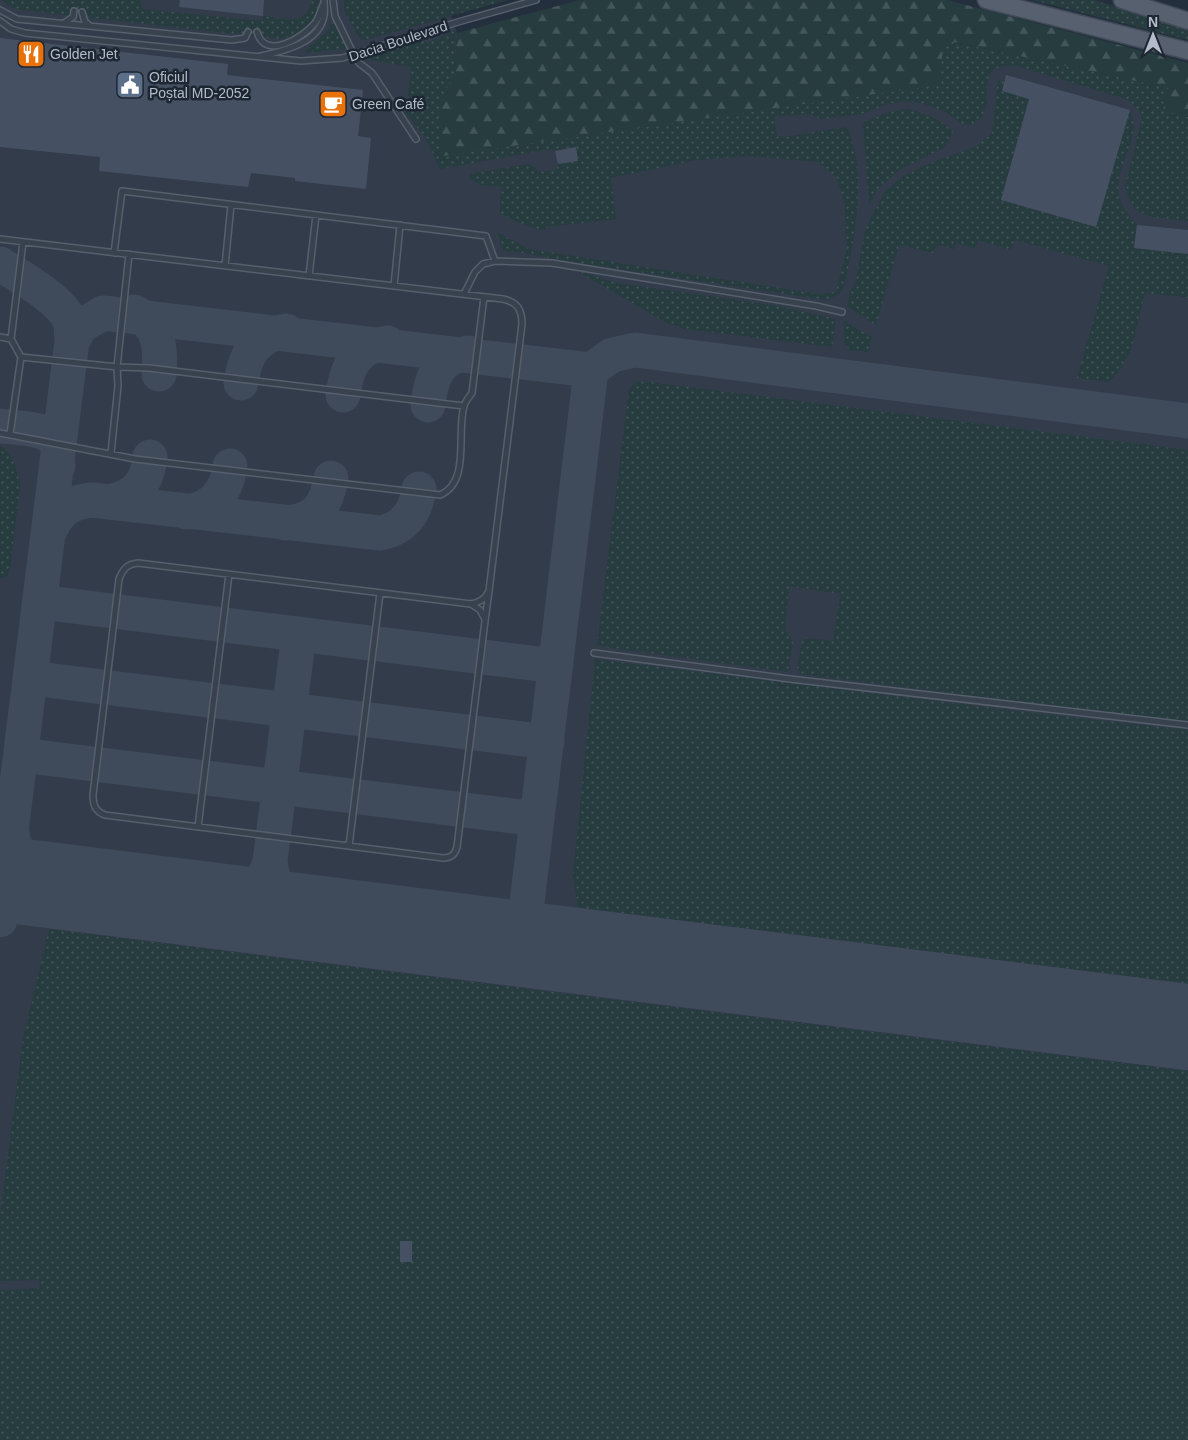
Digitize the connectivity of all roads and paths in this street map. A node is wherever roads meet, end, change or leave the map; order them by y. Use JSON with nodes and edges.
{"nodes":[{"id":1,"x":333,"y":0,"type":"edge"},
{"id":2,"x":536,"y":0,"type":"edge"},
{"id":3,"x":986,"y":0,"type":"edge"},
{"id":4,"x":1122,"y":0,"type":"edge"},
{"id":5,"x":324,"y":1,"type":"edge"},
{"id":6,"x":0,"y":10,"type":"edge"},
{"id":7,"x":74,"y":11,"type":"dead end"},
{"id":8,"x":82,"y":12,"type":"dead end"},
{"id":9,"x":0,"y":21,"type":"edge"},
{"id":10,"x":1188,"y":21,"type":"edge"},
{"id":11,"x":64,"y":23,"type":"junction"},
{"id":12,"x":90,"y":26,"type":"junction"},
{"id":13,"x":248,"y":32,"type":"dead end"},
{"id":14,"x":256,"y":32,"type":"dead end"},
{"id":15,"x":1188,"y":51,"type":"edge"},
{"id":16,"x":354,"y":55,"type":"junction"},
{"id":17,"x":256,"y":58,"type":"junction"},
{"id":18,"x":416,"y":139,"type":"dead end"},
{"id":19,"x":231,"y":204,"type":"junction"},
{"id":20,"x":316,"y":215,"type":"junction"},
{"id":21,"x":400,"y":225,"type":"junction"},
{"id":22,"x":0,"y":239,"type":"edge"},
{"id":23,"x":23,"y":242,"type":"junction"},
{"id":24,"x":114,"y":253,"type":"junction"},
{"id":25,"x":129,"y":254,"type":"junction"},
{"id":26,"x":495,"y":261,"type":"junction"},
{"id":27,"x":225,"y":266,"type":"junction"},
{"id":28,"x":309,"y":276,"type":"junction"},
{"id":29,"x":394,"y":286,"type":"junction"},
{"id":30,"x":464,"y":294,"type":"junction"},
{"id":31,"x":484,"y":297,"type":"junction"},
{"id":32,"x":842,"y":312,"type":"dead end"},
{"id":33,"x":0,"y":337,"type":"edge"},
{"id":34,"x":11,"y":339,"type":"junction"},
{"id":35,"x":21,"y":357,"type":"junction"},
{"id":36,"x":117,"y":366,"type":"junction"},
{"id":37,"x":464,"y":406,"type":"junction"},
{"id":38,"x":0,"y":433,"type":"edge"},
{"id":39,"x":10,"y":434,"type":"junction"},
{"id":40,"x":111,"y":453,"type":"junction"},
{"id":41,"x":229,"y":574,"type":"junction"},
{"id":42,"x":489,"y":591,"type":"junction"},
{"id":43,"x":380,"y":593,"type":"junction"},
{"id":44,"x":471,"y":604,"type":"junction"},
{"id":45,"x":485,"y":621,"type":"junction"},
{"id":46,"x":594,"y":653,"type":"dead end"},
{"id":47,"x":1188,"y":726,"type":"edge"},
{"id":48,"x":198,"y":827,"type":"junction"},
{"id":49,"x":349,"y":846,"type":"junction"}],
"edges":[{"from":1,"to":16,"type":"lane"},
{"from":2,"to":16,"type":"lane","name":"Dacia Boulevard"},
{"from":3,"to":15,"type":"main road"},
{"from":4,"to":10,"type":"main road"},
{"from":5,"to":14,"type":"lane"},
{"from":5,"to":17,"type":"lane","name":"Dacia Boulevard"},
{"from":6,"to":11,"type":"lane"},
{"from":7,"to":11,"type":"lane"},
{"from":8,"to":12,"type":"lane"},
{"from":9,"to":17,"type":"lane","name":"Dacia Boulevard"},
{"from":11,"to":12,"type":"lane"},
{"from":12,"to":13,"type":"lane"},
{"from":16,"to":17,"type":"lane","name":"Dacia Boulevard"},
{"from":16,"to":18,"type":"lane"},
{"from":19,"to":20,"type":"lane"},
{"from":19,"to":24,"type":"lane"},
{"from":19,"to":27,"type":"lane"},
{"from":20,"to":21,"type":"lane"},
{"from":20,"to":28,"type":"lane"},
{"from":21,"to":26,"type":"lane"},
{"from":21,"to":29,"type":"lane"},
{"from":22,"to":23,"type":"lane"},
{"from":23,"to":24,"type":"lane"},
{"from":23,"to":34,"type":"lane"},
{"from":24,"to":25,"type":"lane"},
{"from":25,"to":27,"type":"lane"},
{"from":25,"to":36,"type":"lane"},
{"from":26,"to":30,"type":"lane"},
{"from":26,"to":32,"type":"lane"},
{"from":27,"to":28,"type":"lane"},
{"from":28,"to":29,"type":"lane"},
{"from":29,"to":30,"type":"lane"},
{"from":30,"to":31,"type":"lane"},
{"from":31,"to":37,"type":"lane"},
{"from":31,"to":42,"type":"lane"},
{"from":33,"to":34,"type":"lane"},
{"from":34,"to":35,"type":"lane"},
{"from":35,"to":36,"type":"lane"},
{"from":35,"to":39,"type":"lane"},
{"from":36,"to":37,"type":"lane"},
{"from":36,"to":40,"type":"lane"},
{"from":37,"to":40,"type":"lane"},
{"from":38,"to":39,"type":"lane"},
{"from":39,"to":40,"type":"lane"},
{"from":41,"to":43,"type":"lane"},
{"from":41,"to":48,"type":"lane"},
{"from":41,"to":48,"type":"lane"},
{"from":42,"to":44,"type":"lane"},
{"from":42,"to":45,"type":"lane"},
{"from":43,"to":44,"type":"lane"},
{"from":43,"to":49,"type":"lane"},
{"from":44,"to":45,"type":"lane"},
{"from":45,"to":49,"type":"lane"},
{"from":46,"to":47,"type":"lane"},
{"from":48,"to":49,"type":"lane"}]}
